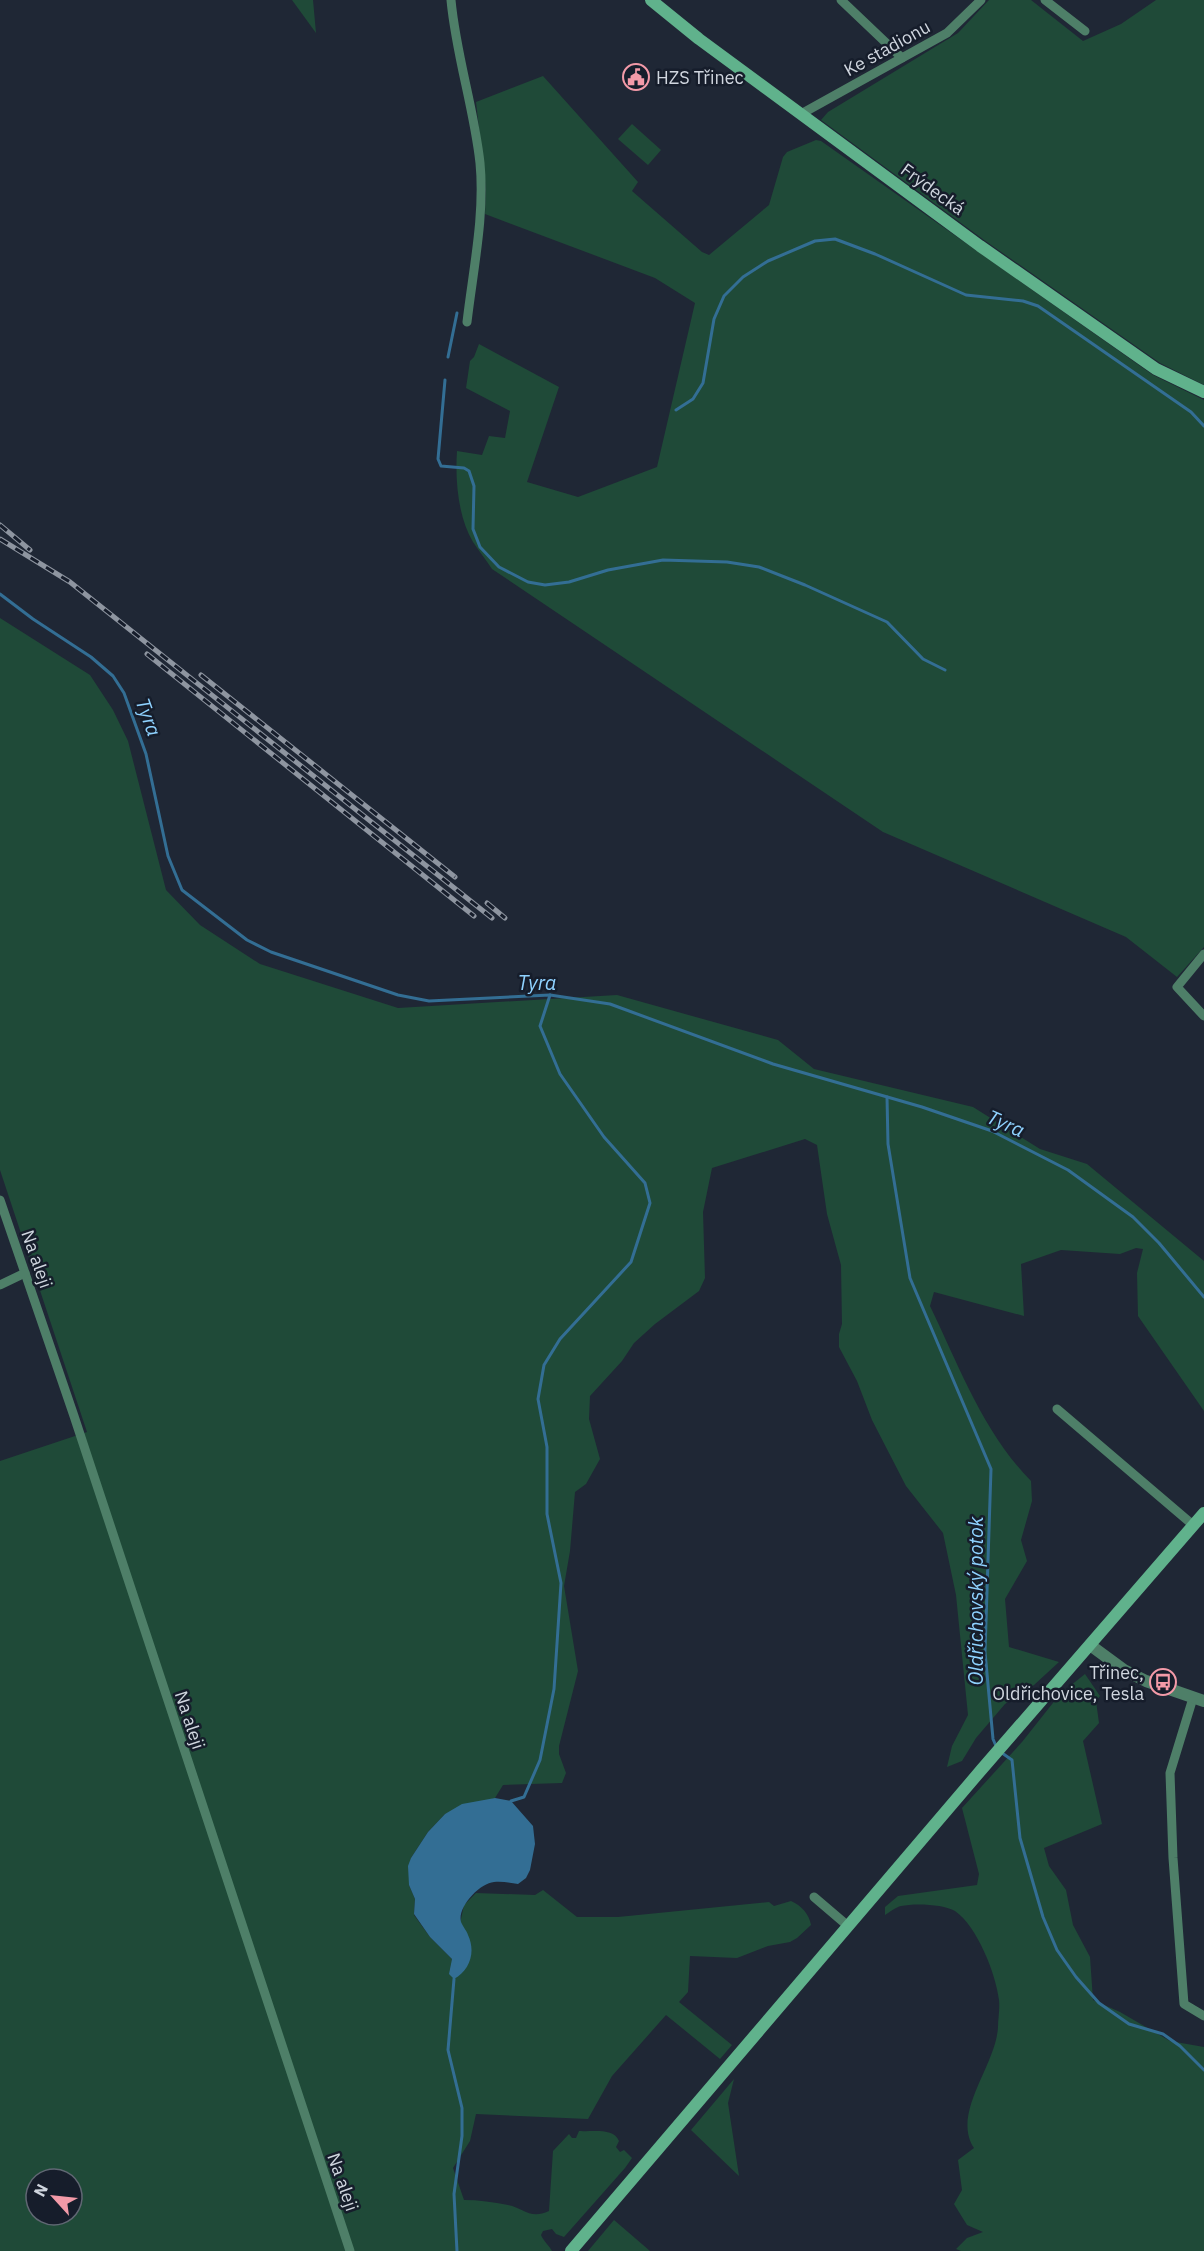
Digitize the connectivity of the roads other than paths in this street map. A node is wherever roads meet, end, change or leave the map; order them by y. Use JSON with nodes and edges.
{"nodes":[{"id":1,"x":451,"y":0,"type":"edge"},
{"id":2,"x":651,"y":0,"type":"edge"},
{"id":3,"x":841,"y":0,"type":"edge"},
{"id":4,"x":981,"y":0,"type":"edge"},
{"id":5,"x":1045,"y":0,"type":"edge"},
{"id":6,"x":1085,"y":31,"type":"dead end"},
{"id":7,"x":902,"y":58,"type":"junction"},
{"id":8,"x":801,"y":114,"type":"junction"},
{"id":9,"x":467,"y":322,"type":"dead end"},
{"id":10,"x":1204,"y":392,"type":"edge"},
{"id":11,"x":1204,"y":954,"type":"edge"},
{"id":12,"x":1204,"y":1016,"type":"edge"},
{"id":13,"x":0,"y":1200,"type":"edge"},
{"id":14,"x":25,"y":1273,"type":"junction"},
{"id":15,"x":0,"y":1285,"type":"edge"},
{"id":16,"x":1057,"y":1409,"type":"dead end"},
{"id":17,"x":1204,"y":1513,"type":"edge"},
{"id":18,"x":1193,"y":1526,"type":"junction"},
{"id":19,"x":1090,"y":1645,"type":"junction"},
{"id":20,"x":1198,"y":1700,"type":"edge"},
{"id":21,"x":814,"y":1897,"type":"dead end"},
{"id":22,"x":848,"y":1926,"type":"junction"},
{"id":23,"x":1204,"y":2016,"type":"edge"},
{"id":24,"x":350,"y":2251,"type":"edge"},
{"id":25,"x":571,"y":2251,"type":"edge"}],
"edges":[{"from":1,"to":9,"type":"street"},
{"from":2,"to":8,"type":"main road","name":"Frýdecká"},
{"from":3,"to":7,"type":"street"},
{"from":4,"to":7,"type":"street","name":"Ke stadionu"},
{"from":5,"to":6,"type":"street"},
{"from":7,"to":8,"type":"street","name":"Ke stadionu"},
{"from":8,"to":10,"type":"main road","name":"Frýdecká"},
{"from":11,"to":12,"type":"street"},
{"from":13,"to":14,"type":"street","name":"Na aleji"},
{"from":14,"to":15,"type":"street"},
{"from":14,"to":24,"type":"street","name":"Na aleji"},
{"from":16,"to":18,"type":"street"},
{"from":17,"to":18,"type":"main road"},
{"from":18,"to":19,"type":"main road"},
{"from":19,"to":20,"type":"street"},
{"from":19,"to":22,"type":"main road"},
{"from":20,"to":23,"type":"street"},
{"from":21,"to":22,"type":"street"},
{"from":22,"to":25,"type":"main road"}]}
